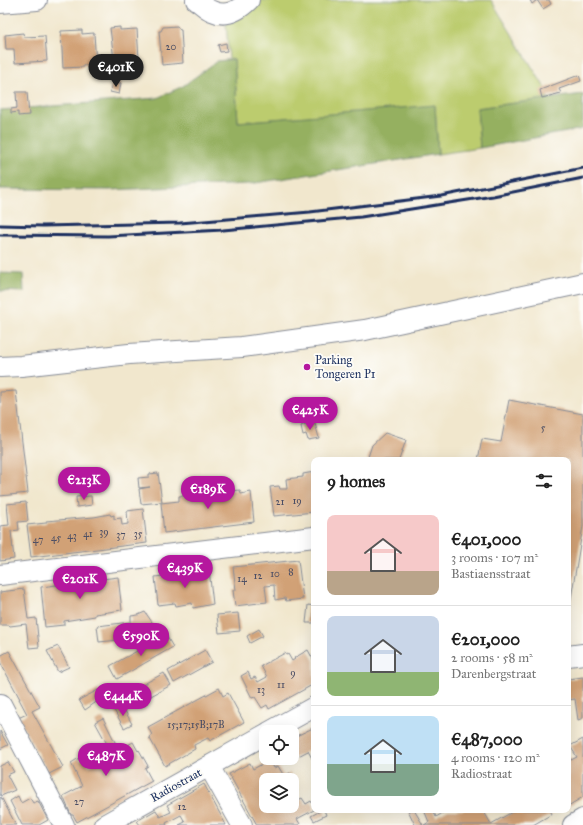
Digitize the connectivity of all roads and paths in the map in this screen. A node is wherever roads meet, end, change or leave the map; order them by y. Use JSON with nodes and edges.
{"nodes":[{"id":1,"x":37,"y":0,"type":"edge"},
{"id":2,"x":196,"y":0,"type":"edge"},
{"id":3,"x":249,"y":0,"type":"edge"},
{"id":4,"x":0,"y":3,"type":"edge"},
{"id":5,"x":583,"y":283,"type":"edge"},
{"id":6,"x":0,"y":367,"type":"edge"},
{"id":7,"x":311,"y":537,"type":"edge"},
{"id":8,"x":0,"y":575,"type":"edge"},
{"id":9,"x":583,"y":654,"type":"edge"},
{"id":10,"x":571,"y":656,"type":"edge"},
{"id":11,"x":1,"y":704,"type":"edge"},
{"id":12,"x":311,"y":708,"type":"edge"},
{"id":13,"x":281,"y":725,"type":"edge"},
{"id":14,"x":259,"y":738,"type":"edge"},
{"id":15,"x":209,"y":766,"type":"junction"},
{"id":16,"x":583,"y":819,"type":"edge"},
{"id":17,"x":64,"y":825,"type":"edge"},
{"id":18,"x":104,"y":825,"type":"edge"},
{"id":19,"x":242,"y":825,"type":"edge"},
{"id":20,"x":573,"y":825,"type":"edge"}],
"edges":[{"from":1,"to":4,"type":"street"},
{"from":2,"to":3,"type":"street"},
{"from":5,"to":6,"type":"street"},
{"from":7,"to":8,"type":"street"},
{"from":9,"to":10,"type":"street"},
{"from":11,"to":17,"type":"street"},
{"from":12,"to":13,"type":"street"},
{"from":14,"to":15,"type":"street"},
{"from":15,"to":18,"type":"street","name":"Radiostraat"},
{"from":15,"to":19,"type":"street","name":"Radiostraat"},
{"from":16,"to":20,"type":"street"}]}
